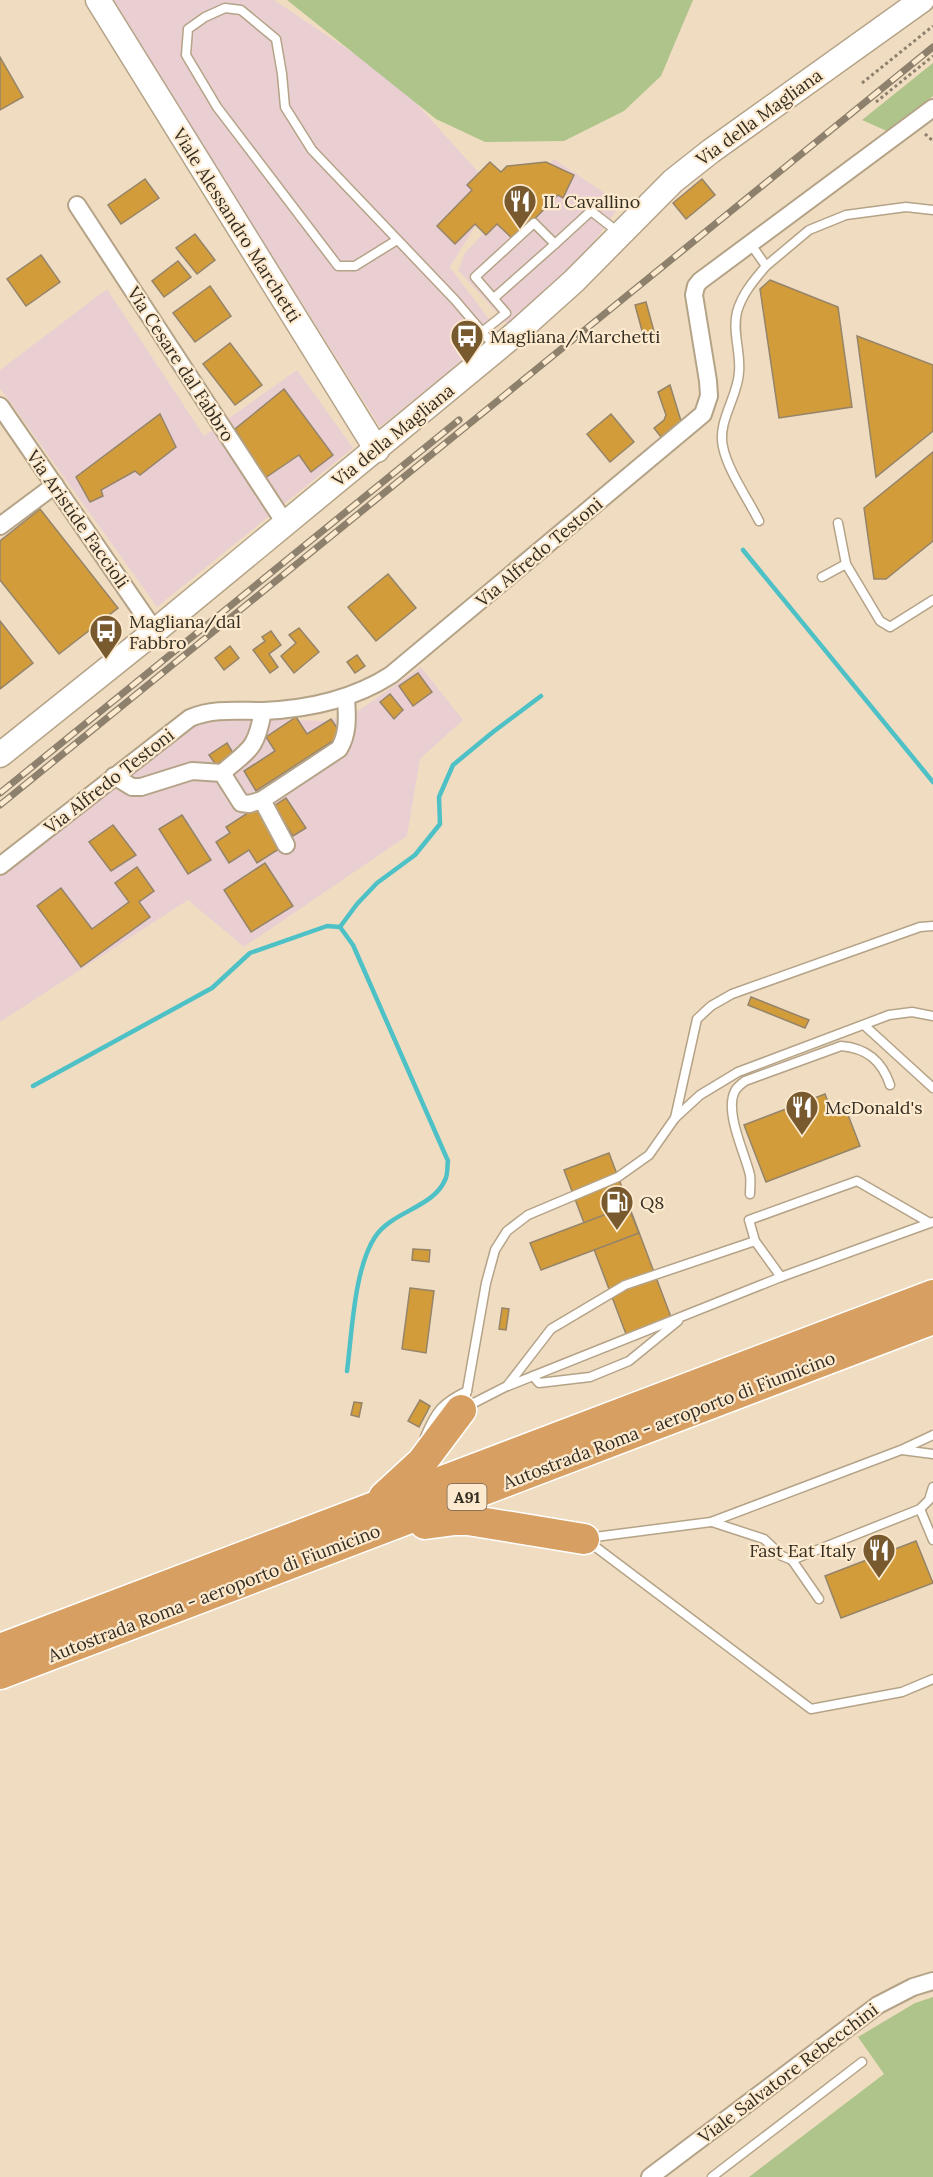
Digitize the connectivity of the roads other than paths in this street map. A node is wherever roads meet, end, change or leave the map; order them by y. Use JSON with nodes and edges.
{"nodes":[{"id":1,"x":98,"y":0,"type":"edge"},
{"id":2,"x":922,"y":0,"type":"edge"},
{"id":3,"x":933,"y":108,"type":"edge"},
{"id":4,"x":77,"y":205,"type":"dead end"},
{"id":5,"x":933,"y":210,"type":"edge"},
{"id":6,"x":619,"y":233,"type":"junction"},
{"id":7,"x":397,"y":240,"type":"junction"},
{"id":8,"x":750,"y":243,"type":"junction"},
{"id":9,"x":555,"y":244,"type":"junction"},
{"id":10,"x":766,"y":266,"type":"junction"},
{"id":11,"x":494,"y":298,"type":"junction"},
{"id":12,"x":489,"y":341,"type":"junction"},
{"id":13,"x":0,"y":406,"type":"edge"},
{"id":14,"x":377,"y":450,"type":"junction"},
{"id":15,"x":55,"y":485,"type":"junction"},
{"id":16,"x":759,"y":521,"type":"dead end"},
{"id":17,"x":838,"y":523,"type":"dead end"},
{"id":18,"x":285,"y":524,"type":"junction"},
{"id":19,"x":0,"y":526,"type":"edge"},
{"id":20,"x":846,"y":564,"type":"junction"},
{"id":21,"x":822,"y":577,"type":"dead end"},
{"id":22,"x":933,"y":600,"type":"edge"},
{"id":23,"x":155,"y":631,"type":"junction"},
{"id":24,"x":346,"y":697,"type":"junction"},
{"id":25,"x":263,"y":711,"type":"junction"},
{"id":26,"x":0,"y":755,"type":"edge"},
{"id":27,"x":222,"y":773,"type":"junction"},
{"id":28,"x":114,"y":776,"type":"junction"},
{"id":29,"x":261,"y":800,"type":"junction"},
{"id":30,"x":286,"y":845,"type":"dead end"},
{"id":31,"x":0,"y":866,"type":"edge"},
{"id":32,"x":933,"y":926,"type":"edge"},
{"id":33,"x":933,"y":1016,"type":"edge"},
{"id":34,"x":864,"y":1025,"type":"junction"},
{"id":35,"x":890,"y":1085,"type":"dead end"},
{"id":36,"x":933,"y":1088,"type":"edge"},
{"id":37,"x":675,"y":1119,"type":"junction"},
{"id":38,"x":750,"y":1194,"type":"dead end"},
{"id":39,"x":932,"y":1223,"type":"edge"},
{"id":40,"x":755,"y":1241,"type":"junction"},
{"id":41,"x":781,"y":1277,"type":"junction"},
{"id":42,"x":933,"y":1295,"type":"edge"},
{"id":43,"x":686,"y":1315,"type":"junction"},
{"id":44,"x":933,"y":1319,"type":"edge"},
{"id":45,"x":533,"y":1376,"type":"junction"},
{"id":46,"x":507,"y":1386,"type":"junction"},
{"id":47,"x":464,"y":1400,"type":"junction"},
{"id":48,"x":933,"y":1435,"type":"edge"},
{"id":49,"x":901,"y":1450,"type":"junction"},
{"id":50,"x":933,"y":1454,"type":"edge"},
{"id":51,"x":933,"y":1487,"type":"edge"},
{"id":52,"x":920,"y":1509,"type":"junction"},
{"id":53,"x":367,"y":1522,"type":"junction"},
{"id":54,"x":711,"y":1522,"type":"junction"},
{"id":55,"x":584,"y":1539,"type":"junction"},
{"id":56,"x":933,"y":1540,"type":"edge"},
{"id":57,"x":792,"y":1560,"type":"junction"},
{"id":58,"x":819,"y":1599,"type":"dead end"},
{"id":59,"x":0,"y":1649,"type":"edge"},
{"id":60,"x":0,"y":1674,"type":"edge"},
{"id":61,"x":933,"y":1679,"type":"edge"},
{"id":62,"x":933,"y":1981,"type":"edge"},
{"id":63,"x":862,"y":2062,"type":"dead end"},
{"id":64,"x":650,"y":2177,"type":"edge"},
{"id":65,"x":712,"y":2177,"type":"edge"}],
"edges":[{"from":1,"to":14,"type":"main road","name":"Viale Alessandro Marchetti"},
{"from":2,"to":6,"type":"main road","name":"Via della Magliana"},
{"from":3,"to":8,"type":"street","name":"Via Alfredo Testoni"},
{"from":4,"to":18,"type":"street","name":"Via Cesare dal Fabbro"},
{"from":5,"to":10,"type":"lane"},
{"from":6,"to":9,"type":"lane"},
{"from":6,"to":12,"type":"main road","name":"Via della Magliana"},
{"from":7,"to":7,"type":"lane"},
{"from":7,"to":12,"type":"lane"},
{"from":8,"to":10,"type":"lane"},
{"from":8,"to":24,"type":"street","name":"Via Alfredo Testoni"},
{"from":9,"to":11,"type":"lane"},
{"from":9,"to":11,"type":"lane"},
{"from":10,"to":16,"type":"lane"},
{"from":11,"to":12,"type":"lane"},
{"from":12,"to":14,"type":"main road","name":"Via della Magliana"},
{"from":13,"to":15,"type":"street","name":"Via Aristide Faccioli"},
{"from":14,"to":18,"type":"main road","name":"Via della Magliana"},
{"from":15,"to":19,"type":"street"},
{"from":15,"to":23,"type":"street","name":"Via Aristide Faccioli"},
{"from":17,"to":20,"type":"lane"},
{"from":18,"to":23,"type":"main road","name":"Via della Magliana"},
{"from":20,"to":21,"type":"lane"},
{"from":20,"to":22,"type":"lane"},
{"from":23,"to":26,"type":"main road","name":"Via della Magliana"},
{"from":24,"to":25,"type":"street","name":"Via Alfredo Testoni"},
{"from":24,"to":29,"type":"street"},
{"from":25,"to":27,"type":"street"},
{"from":25,"to":28,"type":"street","name":"Via Alfredo Testoni"},
{"from":27,"to":28,"type":"street"},
{"from":27,"to":29,"type":"street"},
{"from":28,"to":31,"type":"street","name":"Via Alfredo Testoni"},
{"from":29,"to":30,"type":"street"},
{"from":32,"to":37,"type":"lane"},
{"from":33,"to":34,"type":"lane"},
{"from":34,"to":36,"type":"lane"},
{"from":34,"to":37,"type":"lane"},
{"from":35,"to":38,"type":"lane"},
{"from":37,"to":47,"type":"lane"},
{"from":39,"to":40,"type":"lane"},
{"from":39,"to":41,"type":"lane"},
{"from":40,"to":41,"type":"lane"},
{"from":40,"to":46,"type":"lane"},
{"from":41,"to":43,"type":"lane"},
{"from":42,"to":53,"type":"highway","name":"Autostrada Roma - aeroporto di Fiumicino","number":"A91"},
{"from":43,"to":45,"type":"lane"},
{"from":43,"to":45,"type":"lane"},
{"from":44,"to":53,"type":"highway","name":"Autostrada Roma - aeroporto di Fiumicino","number":"A91"},
{"from":45,"to":46,"type":"lane"},
{"from":46,"to":47,"type":"lane"},
{"from":47,"to":53,"type":"highway"},
{"from":48,"to":49,"type":"lane"},
{"from":49,"to":50,"type":"lane"},
{"from":49,"to":54,"type":"lane"},
{"from":51,"to":52,"type":"lane"},
{"from":52,"to":56,"type":"lane"},
{"from":52,"to":57,"type":"lane"},
{"from":53,"to":55,"type":"highway"},
{"from":53,"to":59,"type":"highway","name":"Autostrada Roma - aeroporto di Fiumicino","number":"A91"},
{"from":53,"to":60,"type":"highway","name":"Autostrada Roma - aeroporto di Fiumicino","number":"A91"},
{"from":54,"to":55,"type":"lane"},
{"from":54,"to":57,"type":"lane"},
{"from":55,"to":61,"type":"lane"},
{"from":57,"to":58,"type":"lane"},
{"from":62,"to":64,"type":"street","name":"Viale Salvatore Rebecchini"},
{"from":63,"to":65,"type":"lane"}]}
